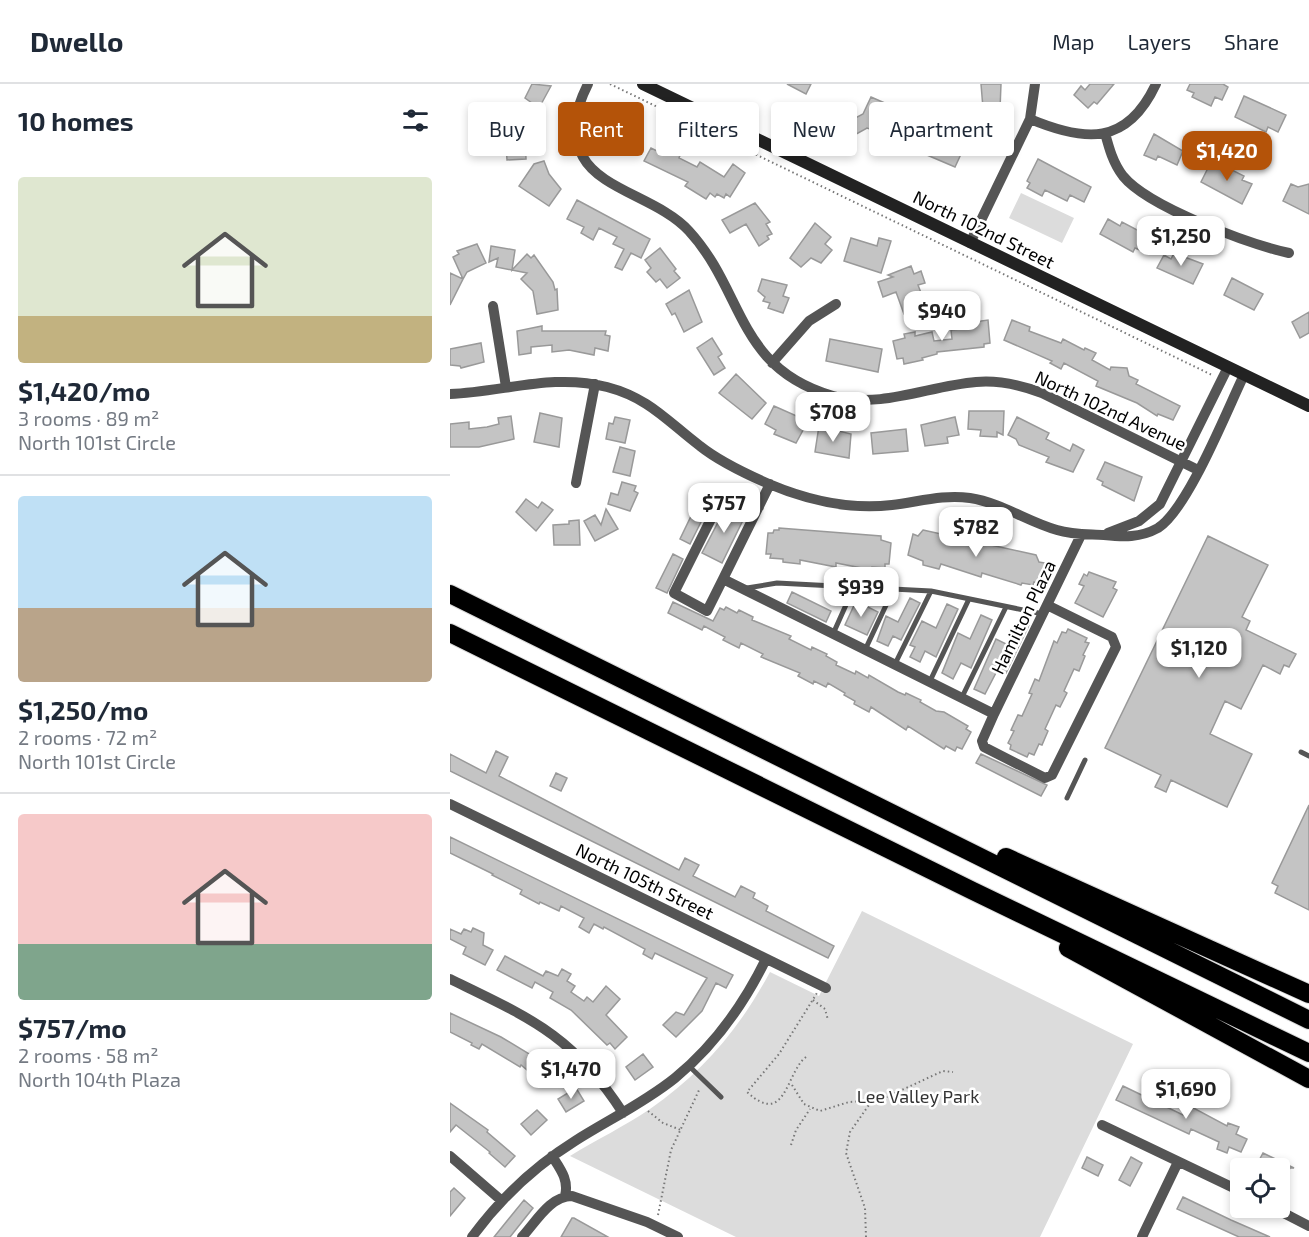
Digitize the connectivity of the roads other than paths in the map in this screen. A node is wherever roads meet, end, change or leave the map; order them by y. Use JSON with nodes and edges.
{"nodes":[{"id":1,"x":588,"y":84,"type":"edge"},
{"id":2,"x":644,"y":84,"type":"edge"},
{"id":3,"x":1035,"y":84,"type":"edge"},
{"id":4,"x":1156,"y":84,"type":"edge"},
{"id":5,"x":1029,"y":119,"type":"junction"},
{"id":6,"x":1105,"y":133,"type":"junction"},
{"id":7,"x":796,"y":158,"type":"joint"},
{"id":8,"x":970,"y":243,"type":"junction"},
{"id":9,"x":1289,"y":253,"type":"dead end"},
{"id":10,"x":836,"y":304,"type":"dead end"},
{"id":11,"x":493,"y":306,"type":"dead end"},
{"id":12,"x":772,"y":363,"type":"junction"},
{"id":13,"x":1228,"y":367,"type":"junction"},
{"id":14,"x":1244,"y":375,"type":"junction"},
{"id":15,"x":595,"y":384,"type":"junction"},
{"id":16,"x":506,"y":387,"type":"junction"},
{"id":17,"x":450,"y":394,"type":"edge"},
{"id":18,"x":1309,"y":406,"type":"edge"},
{"id":19,"x":1182,"y":462,"type":"junction"},
{"id":20,"x":1198,"y":470,"type":"junction"},
{"id":21,"x":576,"y":483,"type":"dead end"},
{"id":22,"x":770,"y":484,"type":"junction"},
{"id":23,"x":759,"y":507,"type":"junction"},
{"id":24,"x":1081,"y":535,"type":"junction"},
{"id":25,"x":1102,"y":535,"type":"junction"},
{"id":26,"x":723,"y":579,"type":"junction"},
{"id":27,"x":854,"y":587,"type":"junction"},
{"id":28,"x":742,"y":589,"type":"junction"},
{"id":29,"x":890,"y":589,"type":"junction"},
{"id":30,"x":932,"y":591,"type":"junction"},
{"id":31,"x":450,"y":594,"type":"edge"},
{"id":32,"x":969,"y":599,"type":"junction"},
{"id":33,"x":1006,"y":607,"type":"junction"},
{"id":34,"x":1045,"y":610,"type":"junction"},
{"id":35,"x":450,"y":633,"type":"edge"},
{"id":36,"x":833,"y":634,"type":"junction"},
{"id":37,"x":865,"y":650,"type":"junction"},
{"id":38,"x":895,"y":664,"type":"junction"},
{"id":39,"x":930,"y":682,"type":"junction"},
{"id":40,"x":962,"y":697,"type":"junction"},
{"id":41,"x":994,"y":714,"type":"junction"},
{"id":42,"x":1300,"y":752,"type":"dead end"},
{"id":43,"x":1309,"y":756,"type":"edge"},
{"id":44,"x":1085,"y":760,"type":"dead end"},
{"id":45,"x":1067,"y":798,"type":"dead end"},
{"id":46,"x":874,"y":802,"type":"junction"},
{"id":47,"x":450,"y":804,"type":"edge"},
{"id":48,"x":973,"y":891,"type":"junction"},
{"id":49,"x":766,"y":959,"type":"junction"},
{"id":50,"x":450,"y":979,"type":"edge"},
{"id":51,"x":823,"y":987,"type":"road end"},
{"id":52,"x":1309,"y":994,"type":"edge"},
{"id":53,"x":1309,"y":1020,"type":"edge"},
{"id":54,"x":1309,"y":1053,"type":"edge"},
{"id":55,"x":689,"y":1066,"type":"junction"},
{"id":56,"x":1309,"y":1078,"type":"edge"},
{"id":57,"x":721,"y":1097,"type":"dead end"},
{"id":58,"x":623,"y":1113,"type":"junction"},
{"id":59,"x":1102,"y":1125,"type":"dead end"},
{"id":60,"x":450,"y":1156,"type":"edge"},
{"id":61,"x":552,"y":1156,"type":"junction"},
{"id":62,"x":1178,"y":1161,"type":"junction"},
{"id":63,"x":1230,"y":1186,"type":"edge"},
{"id":64,"x":565,"y":1196,"type":"junction"},
{"id":65,"x":502,"y":1201,"type":"junction"},
{"id":66,"x":1290,"y":1216,"type":"edge"},
{"id":67,"x":1309,"y":1226,"type":"edge"},
{"id":68,"x":472,"y":1237,"type":"edge"},
{"id":69,"x":522,"y":1237,"type":"edge"},
{"id":70,"x":678,"y":1237,"type":"edge"},
{"id":71,"x":1142,"y":1237,"type":"edge"}],
"edges":[{"from":1,"to":12,"type":"street","name":"North 102nd Avenue"},
{"from":2,"to":7,"type":"main road","name":"North 102nd Street"},
{"from":3,"to":5,"type":"street"},
{"from":4,"to":6,"type":"street"},
{"from":5,"to":6,"type":"street"},
{"from":5,"to":8,"type":"street"},
{"from":6,"to":9,"type":"street"},
{"from":7,"to":8,"type":"main road","name":"North 102nd Street"},
{"from":8,"to":13,"type":"main road","name":"North 102nd Street"},
{"from":10,"to":12,"type":"street"},
{"from":11,"to":16,"type":"street"},
{"from":12,"to":19,"type":"street","name":"North 102nd Avenue"},
{"from":13,"to":14,"type":"main road","name":"North 102nd Street"},
{"from":13,"to":19,"type":"street"},
{"from":14,"to":18,"type":"main road","name":"North 102nd Street"},
{"from":14,"to":20,"type":"street"},
{"from":15,"to":16,"type":"street"},
{"from":15,"to":21,"type":"street"},
{"from":15,"to":22,"type":"street"},
{"from":16,"to":17,"type":"street"},
{"from":19,"to":20,"type":"street","name":"North 102nd Avenue"},
{"from":19,"to":25,"type":"street"},
{"from":20,"to":25,"type":"street"},
{"from":22,"to":23,"type":"street"},
{"from":22,"to":24,"type":"street"},
{"from":23,"to":26,"type":"street"},
{"from":23,"to":26,"type":"street"},
{"from":24,"to":25,"type":"street"},
{"from":24,"to":34,"type":"street","name":"Hamilton Plaza"},
{"from":26,"to":28,"type":"street"},
{"from":27,"to":28,"type":"lane"},
{"from":27,"to":29,"type":"lane"},
{"from":27,"to":36,"type":"lane"},
{"from":28,"to":36,"type":"street"},
{"from":29,"to":30,"type":"lane"},
{"from":29,"to":37,"type":"lane"},
{"from":30,"to":32,"type":"lane"},
{"from":30,"to":38,"type":"lane"},
{"from":31,"to":46,"type":"highway"},
{"from":32,"to":33,"type":"lane"},
{"from":32,"to":39,"type":"lane"},
{"from":33,"to":34,"type":"lane"},
{"from":33,"to":40,"type":"lane"},
{"from":34,"to":41,"type":"street","name":"Hamilton Plaza"},
{"from":34,"to":41,"type":"street","name":"Hamilton Plaza"},
{"from":35,"to":48,"type":"highway"},
{"from":36,"to":37,"type":"street"},
{"from":37,"to":38,"type":"street"},
{"from":38,"to":39,"type":"street"},
{"from":39,"to":40,"type":"street"},
{"from":40,"to":41,"type":"street"},
{"from":42,"to":43,"type":"lane"},
{"from":44,"to":45,"type":"lane"},
{"from":46,"to":52,"type":"highway"},
{"from":46,"to":53,"type":"highway"},
{"from":47,"to":49,"type":"street","name":"North 105th Street"},
{"from":48,"to":54,"type":"highway"},
{"from":48,"to":56,"type":"highway"},
{"from":49,"to":51,"type":"street","name":"North 105th Street"},
{"from":49,"to":55,"type":"street"},
{"from":50,"to":58,"type":"street"},
{"from":55,"to":57,"type":"lane"},
{"from":55,"to":58,"type":"street"},
{"from":58,"to":61,"type":"street"},
{"from":59,"to":62,"type":"street"},
{"from":60,"to":65,"type":"street"},
{"from":61,"to":64,"type":"street"},
{"from":61,"to":65,"type":"street"},
{"from":62,"to":63,"type":"street"},
{"from":62,"to":71,"type":"street"},
{"from":64,"to":69,"type":"street"},
{"from":64,"to":70,"type":"street"},
{"from":65,"to":68,"type":"street"},
{"from":66,"to":67,"type":"street"}]}
